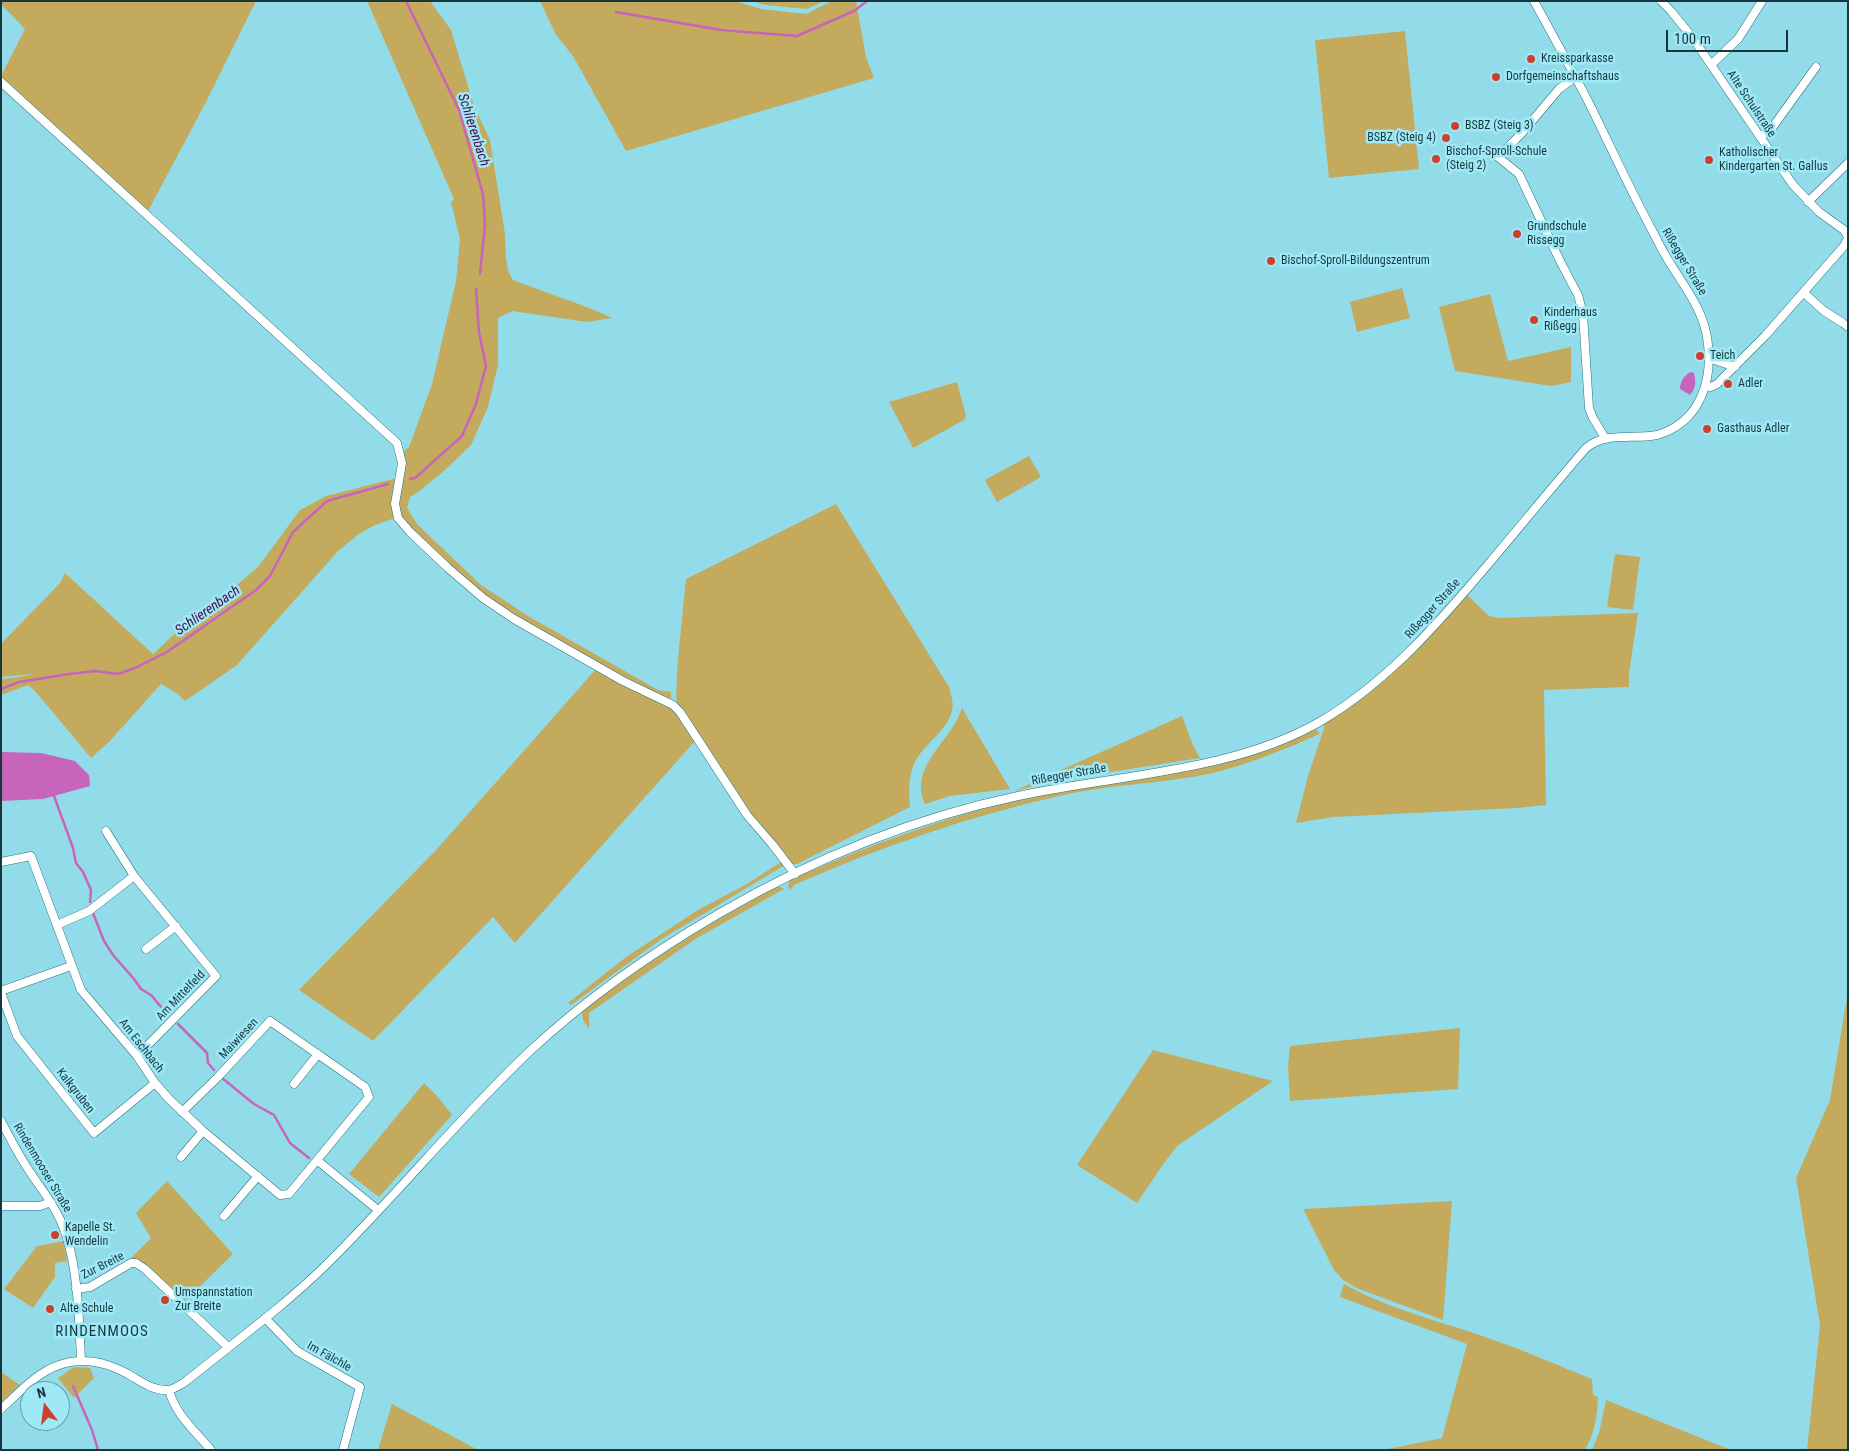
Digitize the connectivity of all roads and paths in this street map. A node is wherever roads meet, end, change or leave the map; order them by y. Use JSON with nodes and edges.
{"nodes":[{"id":1,"x":1534,"y":1,"type":"edge"},
{"id":2,"x":1762,"y":1,"type":"edge"},
{"id":3,"x":1665,"y":2,"type":"edge"},
{"id":4,"x":1710,"y":65,"type":"junction"},
{"id":5,"x":1816,"y":66,"type":"dead end"},
{"id":6,"x":1575,"y":77,"type":"junction"},
{"id":7,"x":1,"y":82,"type":"edge"},
{"id":8,"x":1760,"y":137,"type":"junction"},
{"id":9,"x":1848,"y":163,"type":"edge"},
{"id":10,"x":1808,"y":202,"type":"junction"},
{"id":11,"x":1848,"y":237,"type":"edge"},
{"id":12,"x":1804,"y":293,"type":"junction"},
{"id":13,"x":1848,"y":327,"type":"edge"},
{"id":14,"x":1709,"y":358,"type":"junction"},
{"id":15,"x":1735,"y":367,"type":"junction"},
{"id":16,"x":1706,"y":386,"type":"junction"},
{"id":17,"x":1605,"y":438,"type":"junction"},
{"id":18,"x":106,"y":831,"type":"dead end"},
{"id":19,"x":1,"y":862,"type":"edge"},
{"id":20,"x":795,"y":874,"type":"junction"},
{"id":21,"x":134,"y":876,"type":"junction"},
{"id":22,"x":57,"y":925,"type":"junction"},
{"id":23,"x":176,"y":926,"type":"junction"},
{"id":24,"x":146,"y":949,"type":"dead end"},
{"id":25,"x":71,"y":966,"type":"junction"},
{"id":26,"x":1,"y":992,"type":"edge"},
{"id":27,"x":318,"y":1054,"type":"junction"},
{"id":28,"x":137,"y":1056,"type":"junction"},
{"id":29,"x":156,"y":1084,"type":"junction"},
{"id":30,"x":294,"y":1084,"type":"dead end"},
{"id":31,"x":182,"y":1112,"type":"junction"},
{"id":32,"x":1,"y":1121,"type":"edge"},
{"id":33,"x":4,"y":1131,"type":"edge"},
{"id":34,"x":203,"y":1131,"type":"junction"},
{"id":35,"x":181,"y":1157,"type":"dead end"},
{"id":36,"x":318,"y":1161,"type":"junction"},
{"id":37,"x":258,"y":1176,"type":"junction"},
{"id":38,"x":51,"y":1202,"type":"junction"},
{"id":39,"x":1,"y":1206,"type":"edge"},
{"id":40,"x":378,"y":1210,"type":"junction"},
{"id":41,"x":224,"y":1216,"type":"dead end"},
{"id":42,"x":76,"y":1289,"type":"junction"},
{"id":43,"x":264,"y":1318,"type":"junction"},
{"id":44,"x":228,"y":1347,"type":"junction"},
{"id":45,"x":82,"y":1360,"type":"junction"},
{"id":46,"x":169,"y":1390,"type":"junction"},
{"id":47,"x":1,"y":1409,"type":"edge"},
{"id":48,"x":211,"y":1450,"type":"edge"},
{"id":49,"x":343,"y":1450,"type":"edge"}],
"edges":[{"from":1,"to":6,"type":"street","name":"Rißegger Straße"},
{"from":2,"to":4,"type":"street"},
{"from":3,"to":4,"type":"street","name":"Alte Schulstraße"},
{"from":4,"to":8,"type":"street","name":"Alte Schulstraße"},
{"from":5,"to":8,"type":"street"},
{"from":6,"to":14,"type":"street","name":"Rißegger Straße"},
{"from":6,"to":17,"type":"street"},
{"from":7,"to":20,"type":"street"},
{"from":8,"to":10,"type":"street","name":"Alte Schulstraße"},
{"from":9,"to":10,"type":"street"},
{"from":10,"to":11,"type":"street","name":"Alte Schulstraße"},
{"from":11,"to":12,"type":"street","name":"Alte Schulstraße"},
{"from":12,"to":13,"type":"street"},
{"from":12,"to":15,"type":"street","name":"Alte Schulstraße"},
{"from":14,"to":15,"type":"street"},
{"from":14,"to":16,"type":"street","name":"Rißegger Straße"},
{"from":15,"to":16,"type":"street","name":"Alte Schulstraße"},
{"from":16,"to":17,"type":"street","name":"Rißegger Straße"},
{"from":17,"to":20,"type":"street","name":"Rißegger Straße"},
{"from":18,"to":21,"type":"street","name":"Am Mittelfeld"},
{"from":19,"to":22,"type":"street","name":"Am Eschbach"},
{"from":20,"to":40,"type":"street","name":"Rißegger Straße"},
{"from":21,"to":22,"type":"street"},
{"from":21,"to":23,"type":"street","name":"Am Mittelfeld"},
{"from":22,"to":25,"type":"street","name":"Am Eschbach"},
{"from":23,"to":24,"type":"street"},
{"from":23,"to":28,"type":"street","name":"Am Mittelfeld"},
{"from":25,"to":26,"type":"street"},
{"from":25,"to":28,"type":"street","name":"Am Eschbach"},
{"from":26,"to":29,"type":"street","name":"Kalkgruben"},
{"from":27,"to":30,"type":"street"},
{"from":27,"to":31,"type":"street","name":"Maiwiesen"},
{"from":27,"to":36,"type":"street","name":"Maiwiesen"},
{"from":28,"to":29,"type":"street","name":"Am Eschbach"},
{"from":29,"to":31,"type":"street","name":"Am Eschbach"},
{"from":31,"to":34,"type":"street","name":"Am Eschbach"},
{"from":32,"to":33,"type":"street","name":"Rindenmooser Straße"},
{"from":33,"to":38,"type":"street","name":"Rindenmooser Straße"},
{"from":34,"to":35,"type":"street"},
{"from":34,"to":37,"type":"street","name":"Am Eschbach"},
{"from":36,"to":37,"type":"street","name":"Am Eschbach"},
{"from":36,"to":40,"type":"street"},
{"from":37,"to":41,"type":"street"},
{"from":38,"to":39,"type":"street"},
{"from":38,"to":42,"type":"street","name":"Rindenmooser Straße"},
{"from":40,"to":43,"type":"street","name":"Rißegger Straße"},
{"from":42,"to":44,"type":"street","name":"Zur Breite"},
{"from":42,"to":45,"type":"street","name":"Rindenmooser Straße"},
{"from":43,"to":44,"type":"street"},
{"from":43,"to":49,"type":"street","name":"Im Fälchle"},
{"from":44,"to":46,"type":"street"},
{"from":45,"to":46,"type":"street"},
{"from":45,"to":47,"type":"street"},
{"from":46,"to":48,"type":"street"}]}
